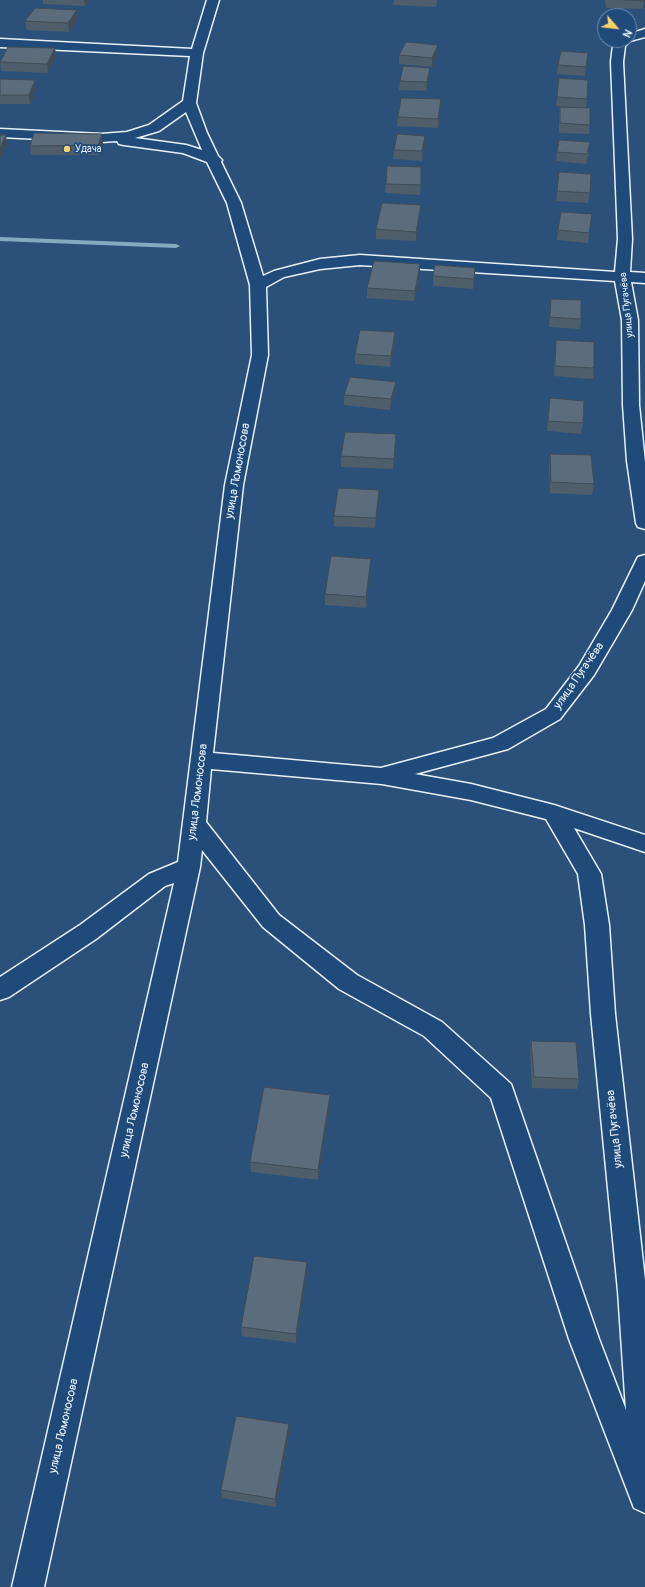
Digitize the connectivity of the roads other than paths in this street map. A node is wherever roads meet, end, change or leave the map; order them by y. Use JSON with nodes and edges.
{"nodes":[{"id":1,"x":213,"y":0,"type":"edge"},
{"id":2,"x":0,"y":43,"type":"edge"},
{"id":3,"x":619,"y":48,"type":"edge"},
{"id":4,"x":197,"y":53,"type":"junction"},
{"id":5,"x":189,"y":103,"type":"junction"},
{"id":6,"x":0,"y":133,"type":"edge"},
{"id":7,"x":101,"y":138,"type":"junction"},
{"id":8,"x":215,"y":160,"type":"junction"},
{"id":9,"x":622,"y":277,"type":"junction"},
{"id":10,"x":645,"y":278,"type":"edge"},
{"id":11,"x":258,"y":285,"type":"junction"},
{"id":12,"x":645,"y":523,"type":"edge"},
{"id":13,"x":645,"y":561,"type":"edge"},
{"id":14,"x":201,"y":760,"type":"junction"},
{"id":15,"x":382,"y":776,"type":"junction"},
{"id":16,"x":554,"y":813,"type":"junction"},
{"id":17,"x":194,"y":823,"type":"junction"},
{"id":18,"x":645,"y":844,"type":"edge"},
{"id":19,"x":189,"y":867,"type":"junction"},
{"id":20,"x":0,"y":990,"type":"edge"},
{"id":21,"x":645,"y":1455,"type":"edge"},
{"id":22,"x":645,"y":1497,"type":"edge"},
{"id":23,"x":28,"y":1587,"type":"edge"}],
"edges":[{"from":1,"to":4,"type":"street","name":"улица Ломоносова"},
{"from":2,"to":4,"type":"street"},
{"from":3,"to":9,"type":"street","name":"улица Пугачёва"},
{"from":4,"to":5,"type":"street","name":"улица Ломоносова"},
{"from":5,"to":7,"type":"street"},
{"from":5,"to":8,"type":"street","name":"улица Ломоносова"},
{"from":6,"to":7,"type":"street"},
{"from":7,"to":8,"type":"street"},
{"from":8,"to":11,"type":"street","name":"улица Ломоносова"},
{"from":9,"to":10,"type":"street"},
{"from":9,"to":11,"type":"street"},
{"from":9,"to":12,"type":"street","name":"улица Пугачёва"},
{"from":11,"to":14,"type":"street","name":"улица Ломоносова"},
{"from":13,"to":15,"type":"street","name":"улица Пугачёва"},
{"from":14,"to":15,"type":"street"},
{"from":14,"to":17,"type":"street","name":"улица Ломоносова"},
{"from":15,"to":16,"type":"street"},
{"from":16,"to":18,"type":"street"},
{"from":16,"to":21,"type":"street","name":"улица Пугачёва"},
{"from":17,"to":19,"type":"street","name":"улица Ломоносова"},
{"from":17,"to":22,"type":"street"},
{"from":19,"to":20,"type":"street"},
{"from":19,"to":23,"type":"street","name":"улица Ломоносова"}]}
